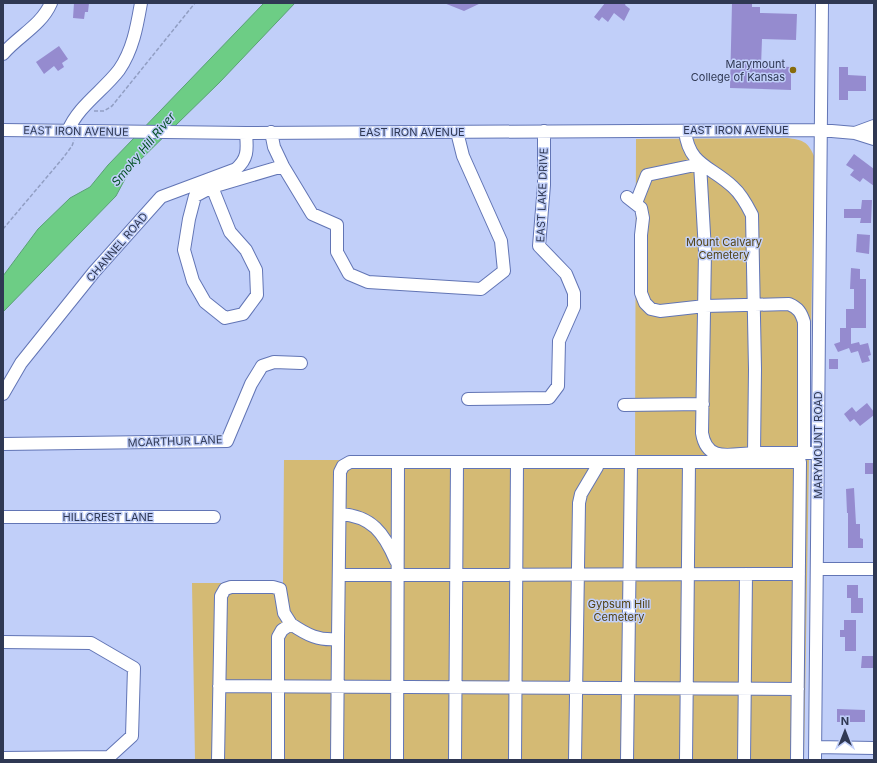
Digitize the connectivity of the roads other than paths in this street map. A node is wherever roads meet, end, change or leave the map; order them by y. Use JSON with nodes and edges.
{"nodes":[{"id":1,"x":51,"y":3,"type":"edge"},
{"id":2,"x":141,"y":3,"type":"edge"},
{"id":3,"x":822,"y":3,"type":"edge"},
{"id":4,"x":3,"y":54,"type":"edge"},
{"id":5,"x":874,"y":126,"type":"edge"},
{"id":6,"x":3,"y":130,"type":"edge"},
{"id":7,"x":820,"y":130,"type":"junction"},
{"id":8,"x":73,"y":131,"type":"junction"},
{"id":9,"x":544,"y":131,"type":"junction"},
{"id":10,"x":685,"y":131,"type":"junction"},
{"id":11,"x":246,"y":132,"type":"junction"},
{"id":12,"x":271,"y":132,"type":"junction"},
{"id":13,"x":457,"y":132,"type":"junction"},
{"id":14,"x":855,"y":133,"type":"junction"},
{"id":15,"x":874,"y":140,"type":"edge"},
{"id":16,"x":700,"y":164,"type":"junction"},
{"id":17,"x":283,"y":166,"type":"junction"},
{"id":18,"x":212,"y":187,"type":"junction"},
{"id":19,"x":705,"y":306,"type":"junction"},
{"id":20,"x":754,"y":306,"type":"junction"},
{"id":21,"x":301,"y":364,"type":"dead end"},
{"id":22,"x":3,"y":394,"type":"edge"},
{"id":23,"x":468,"y":399,"type":"dead end"},
{"id":24,"x":703,"y":404,"type":"junction"},
{"id":25,"x":624,"y":405,"type":"dead end"},
{"id":26,"x":3,"y":444,"type":"edge"},
{"id":27,"x":754,"y":453,"type":"junction"},
{"id":28,"x":804,"y":453,"type":"junction"},
{"id":29,"x":818,"y":454,"type":"junction"},
{"id":30,"x":398,"y":462,"type":"junction"},
{"id":31,"x":457,"y":462,"type":"junction"},
{"id":32,"x":517,"y":462,"type":"junction"},
{"id":33,"x":631,"y":462,"type":"junction"},
{"id":34,"x":689,"y":462,"type":"junction"},
{"id":35,"x":597,"y":466,"type":"dead end"},
{"id":36,"x":340,"y":514,"type":"junction"},
{"id":37,"x":3,"y":517,"type":"edge"},
{"id":38,"x":214,"y":517,"type":"dead end"},
{"id":39,"x":817,"y":569,"type":"junction"},
{"id":40,"x":874,"y":569,"type":"edge"},
{"id":41,"x":398,"y":571,"type":"junction"},
{"id":42,"x":457,"y":574,"type":"junction"},
{"id":43,"x":516,"y":574,"type":"junction"},
{"id":44,"x":578,"y":574,"type":"junction"},
{"id":45,"x":630,"y":574,"type":"junction"},
{"id":46,"x":688,"y":574,"type":"junction"},
{"id":47,"x":746,"y":574,"type":"junction"},
{"id":48,"x":799,"y":574,"type":"junction"},
{"id":49,"x":339,"y":575,"type":"junction"},
{"id":50,"x":291,"y":624,"type":"junction"},
{"id":51,"x":338,"y":639,"type":"junction"},
{"id":52,"x":3,"y":642,"type":"edge"},
{"id":53,"x":219,"y":686,"type":"junction"},
{"id":54,"x":278,"y":686,"type":"junction"},
{"id":55,"x":337,"y":686,"type":"junction"},
{"id":56,"x":398,"y":687,"type":"junction"},
{"id":57,"x":456,"y":687,"type":"junction"},
{"id":58,"x":515,"y":687,"type":"junction"},
{"id":59,"x":576,"y":688,"type":"junction"},
{"id":60,"x":628,"y":688,"type":"junction"},
{"id":61,"x":687,"y":688,"type":"junction"},
{"id":62,"x":745,"y":688,"type":"junction"},
{"id":63,"x":798,"y":689,"type":"junction"},
{"id":64,"x":815,"y":747,"type":"junction"},
{"id":65,"x":874,"y":748,"type":"edge"},
{"id":66,"x":3,"y":758,"type":"edge"},
{"id":67,"x":218,"y":760,"type":"edge"},
{"id":68,"x":278,"y":760,"type":"edge"},
{"id":69,"x":337,"y":760,"type":"edge"},
{"id":70,"x":397,"y":760,"type":"edge"},
{"id":71,"x":455,"y":760,"type":"edge"},
{"id":72,"x":515,"y":760,"type":"edge"},
{"id":73,"x":575,"y":760,"type":"edge"},
{"id":74,"x":627,"y":760,"type":"edge"},
{"id":75,"x":686,"y":760,"type":"edge"},
{"id":76,"x":744,"y":760,"type":"edge"},
{"id":77,"x":797,"y":760,"type":"edge"},
{"id":78,"x":815,"y":760,"type":"edge"}],
"edges":[{"from":1,"to":4,"type":"street"},
{"from":2,"to":8,"type":"street"},
{"from":3,"to":7,"type":"street","name":"MARYMOUNT ROAD"},
{"from":5,"to":14,"type":"street"},
{"from":6,"to":8,"type":"street","name":"EAST IRON AVENUE"},
{"from":7,"to":10,"type":"street","name":"EAST IRON AVENUE"},
{"from":7,"to":14,"type":"street","name":"EAST IRON AVENUE"},
{"from":7,"to":29,"type":"street","name":"MARYMOUNT ROAD"},
{"from":8,"to":11,"type":"street","name":"EAST IRON AVENUE"},
{"from":9,"to":10,"type":"street","name":"EAST IRON AVENUE"},
{"from":9,"to":13,"type":"street","name":"EAST IRON AVENUE"},
{"from":9,"to":23,"type":"street","name":"EAST LAKE DRIVE"},
{"from":10,"to":16,"type":"street"},
{"from":11,"to":12,"type":"street","name":"EAST IRON AVENUE"},
{"from":11,"to":22,"type":"street","name":"CHANNEL ROAD"},
{"from":12,"to":13,"type":"street","name":"EAST IRON AVENUE"},
{"from":12,"to":17,"type":"street"},
{"from":13,"to":17,"type":"street"},
{"from":14,"to":15,"type":"street"},
{"from":16,"to":19,"type":"street"},
{"from":16,"to":19,"type":"street"},
{"from":16,"to":20,"type":"street"},
{"from":17,"to":18,"type":"street"},
{"from":18,"to":18,"type":"street"},
{"from":19,"to":20,"type":"street"},
{"from":19,"to":24,"type":"street"},
{"from":20,"to":27,"type":"street"},
{"from":20,"to":28,"type":"street"},
{"from":21,"to":26,"type":"street","name":"MCARTHUR LANE"},
{"from":24,"to":25,"type":"street"},
{"from":24,"to":27,"type":"street"},
{"from":27,"to":28,"type":"street"},
{"from":28,"to":29,"type":"street"},
{"from":29,"to":39,"type":"street","name":"MARYMOUNT ROAD"},
{"from":30,"to":31,"type":"street"},
{"from":30,"to":36,"type":"street"},
{"from":30,"to":41,"type":"street"},
{"from":31,"to":32,"type":"street"},
{"from":31,"to":42,"type":"street"},
{"from":32,"to":33,"type":"street"},
{"from":32,"to":43,"type":"street"},
{"from":33,"to":34,"type":"street"},
{"from":33,"to":45,"type":"street"},
{"from":34,"to":46,"type":"street"},
{"from":34,"to":48,"type":"street"},
{"from":35,"to":44,"type":"street"},
{"from":36,"to":41,"type":"street"},
{"from":36,"to":49,"type":"street"},
{"from":37,"to":38,"type":"street","name":"HILLCREST LANE"},
{"from":39,"to":40,"type":"street"},
{"from":39,"to":64,"type":"street","name":"MARYMOUNT ROAD"},
{"from":41,"to":42,"type":"street"},
{"from":41,"to":49,"type":"street"},
{"from":41,"to":56,"type":"street"},
{"from":42,"to":43,"type":"street"},
{"from":42,"to":57,"type":"street"},
{"from":43,"to":44,"type":"street"},
{"from":43,"to":58,"type":"street"},
{"from":44,"to":45,"type":"street"},
{"from":44,"to":59,"type":"street"},
{"from":45,"to":46,"type":"street"},
{"from":45,"to":60,"type":"street"},
{"from":46,"to":47,"type":"street"},
{"from":46,"to":61,"type":"street"},
{"from":47,"to":48,"type":"street"},
{"from":47,"to":62,"type":"street"},
{"from":48,"to":63,"type":"street"},
{"from":49,"to":51,"type":"street"},
{"from":50,"to":51,"type":"street"},
{"from":50,"to":53,"type":"street"},
{"from":50,"to":54,"type":"street"},
{"from":51,"to":55,"type":"street"},
{"from":52,"to":66,"type":"street"},
{"from":53,"to":54,"type":"street"},
{"from":53,"to":67,"type":"street"},
{"from":54,"to":55,"type":"street"},
{"from":54,"to":68,"type":"street"},
{"from":55,"to":56,"type":"street"},
{"from":55,"to":69,"type":"street"},
{"from":56,"to":57,"type":"street"},
{"from":56,"to":70,"type":"street"},
{"from":57,"to":58,"type":"street"},
{"from":57,"to":71,"type":"street"},
{"from":58,"to":59,"type":"street"},
{"from":58,"to":72,"type":"street"},
{"from":59,"to":60,"type":"street"},
{"from":59,"to":73,"type":"street"},
{"from":60,"to":61,"type":"street"},
{"from":60,"to":74,"type":"street"},
{"from":61,"to":62,"type":"street"},
{"from":61,"to":75,"type":"street"},
{"from":62,"to":63,"type":"street"},
{"from":62,"to":76,"type":"street"},
{"from":63,"to":77,"type":"street"},
{"from":64,"to":65,"type":"street"},
{"from":64,"to":78,"type":"street","name":"MARYMOUNT ROAD"}]}
